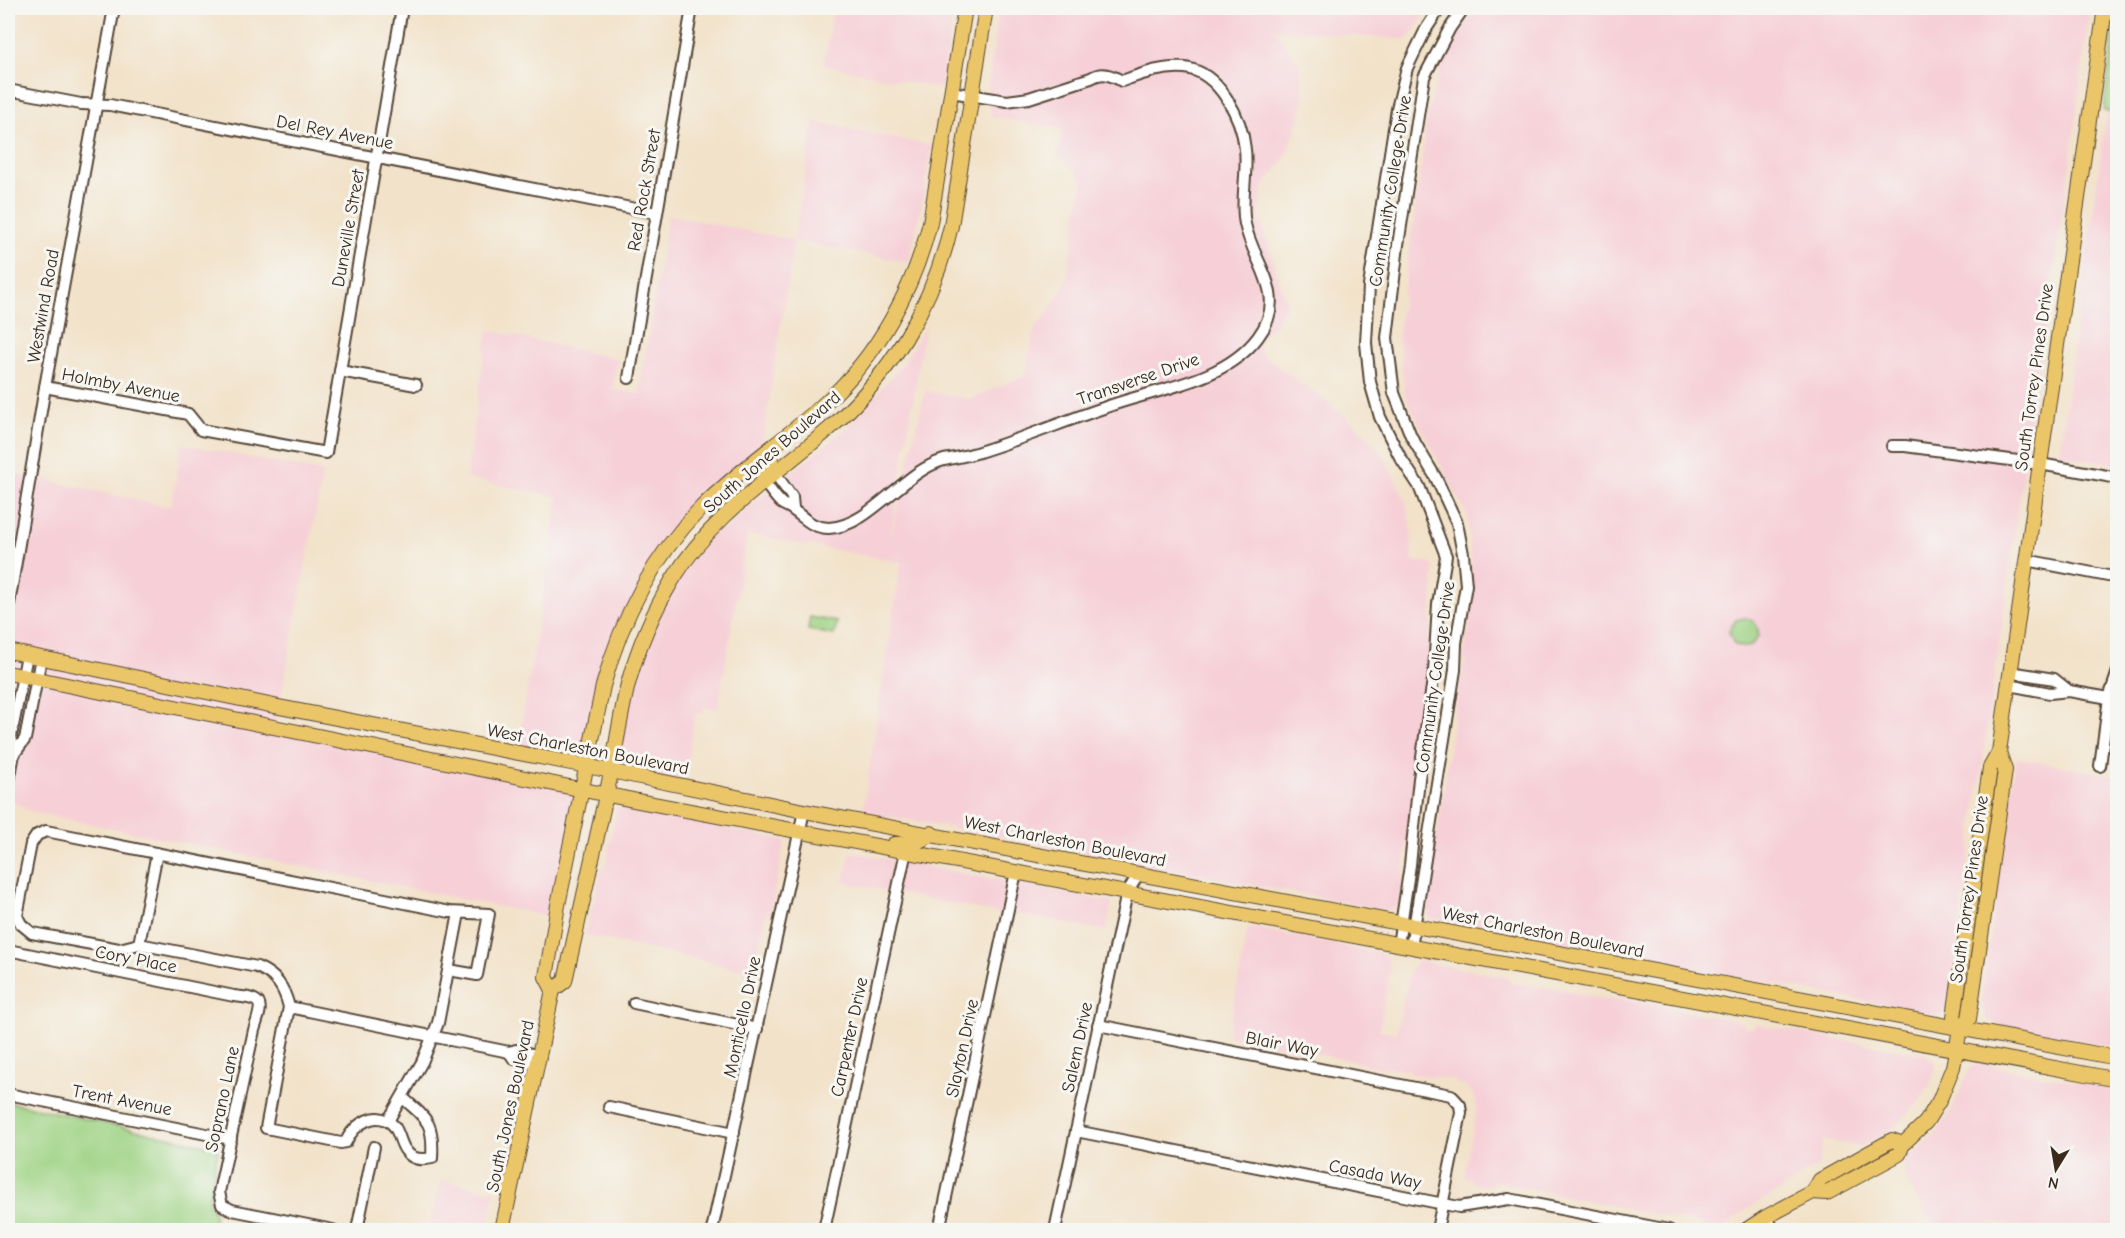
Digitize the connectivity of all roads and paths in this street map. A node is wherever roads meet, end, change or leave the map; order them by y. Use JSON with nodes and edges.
{"nodes":[{"id":1,"x":114,"y":8,"type":"edge"},
{"id":2,"x":402,"y":8,"type":"edge"},
{"id":3,"x":692,"y":8,"type":"edge"},
{"id":4,"x":965,"y":8,"type":"edge"},
{"id":5,"x":986,"y":8,"type":"edge"},
{"id":6,"x":1464,"y":8,"type":"edge"},
{"id":7,"x":2105,"y":8,"type":"edge"},
{"id":8,"x":1437,"y":11,"type":"edge"},
{"id":9,"x":1450,"y":28,"type":"junction"},
{"id":10,"x":8,"y":90,"type":"edge"},
{"id":11,"x":951,"y":92,"type":"junction"},
{"id":12,"x":972,"y":96,"type":"junction"},
{"id":13,"x":96,"y":105,"type":"junction"},
{"id":14,"x":1392,"y":140,"type":"junction"},
{"id":15,"x":1412,"y":146,"type":"junction"},
{"id":16,"x":377,"y":157,"type":"junction"},
{"id":17,"x":656,"y":213,"type":"junction"},
{"id":18,"x":914,"y":271,"type":"junction"},
{"id":19,"x":935,"y":280,"type":"junction"},
{"id":20,"x":340,"y":371,"type":"junction"},
{"id":21,"x":629,"y":378,"type":"dead end"},
{"id":22,"x":1391,"y":380,"type":"junction"},
{"id":23,"x":1370,"y":382,"type":"junction"},
{"id":24,"x":416,"y":386,"type":"dead end"},
{"id":25,"x":45,"y":387,"type":"junction"},
{"id":26,"x":1892,"y":446,"type":"dead end"},
{"id":27,"x":772,"y":447,"type":"junction"},
{"id":28,"x":326,"y":453,"type":"joint"},
{"id":29,"x":755,"y":461,"type":"junction"},
{"id":30,"x":2040,"y":464,"type":"junction"},
{"id":31,"x":774,"y":472,"type":"junction"},
{"id":32,"x":2118,"y":478,"type":"edge"},
{"id":33,"x":763,"y":481,"type":"junction"},
{"id":34,"x":750,"y":492,"type":"junction"},
{"id":35,"x":793,"y":509,"type":"junction"},
{"id":36,"x":2026,"y":560,"type":"junction"},
{"id":37,"x":2118,"y":578,"type":"edge"},
{"id":38,"x":8,"y":610,"type":"edge"},
{"id":39,"x":1436,"y":640,"type":"junction"},
{"id":40,"x":1456,"y":643,"type":"junction"},
{"id":41,"x":8,"y":651,"type":"edge"},
{"id":42,"x":34,"y":657,"type":"junction"},
{"id":43,"x":2117,"y":668,"type":"edge"},
{"id":44,"x":8,"y":673,"type":"edge"},
{"id":45,"x":30,"y":678,"type":"junction"},
{"id":46,"x":2009,"y":679,"type":"junction"},
{"id":47,"x":2109,"y":698,"type":"junction"},
{"id":48,"x":265,"y":705,"type":"junction"},
{"id":49,"x":261,"y":726,"type":"junction"},
{"id":50,"x":1999,"y":752,"type":"junction"},
{"id":51,"x":587,"y":766,"type":"junction"},
{"id":52,"x":2100,"y":766,"type":"dead end"},
{"id":53,"x":611,"y":771,"type":"junction"},
{"id":54,"x":8,"y":786,"type":"edge"},
{"id":55,"x":582,"y":790,"type":"junction"},
{"id":56,"x":1986,"y":793,"type":"junction"},
{"id":57,"x":606,"y":795,"type":"junction"},
{"id":58,"x":2001,"y":796,"type":"junction"},
{"id":59,"x":804,"y":811,"type":"junction"},
{"id":60,"x":799,"y":831,"type":"junction"},
{"id":61,"x":930,"y":833,"type":"junction"},
{"id":62,"x":874,"y":845,"type":"junction"},
{"id":63,"x":1978,"y":845,"type":"junction"},
{"id":64,"x":906,"y":851,"type":"junction"},
{"id":65,"x":158,"y":853,"type":"junction"},
{"id":66,"x":1016,"y":872,"type":"junction"},
{"id":67,"x":1139,"y":873,"type":"junction"},
{"id":68,"x":1127,"y":893,"type":"junction"},
{"id":69,"x":1984,"y":911,"type":"junction"},
{"id":70,"x":459,"y":913,"type":"junction"},
{"id":71,"x":1408,"y":924,"type":"junction"},
{"id":72,"x":140,"y":944,"type":"junction"},
{"id":73,"x":1405,"y":946,"type":"junction"},
{"id":74,"x":8,"y":950,"type":"edge"},
{"id":75,"x":449,"y":970,"type":"junction"},
{"id":76,"x":553,"y":990,"type":"junction"},
{"id":77,"x":257,"y":1001,"type":"joint"},
{"id":78,"x":634,"y":1003,"type":"dead end"},
{"id":79,"x":290,"y":1007,"type":"junction"},
{"id":80,"x":1098,"y":1025,"type":"junction"},
{"id":81,"x":757,"y":1029,"type":"junction"},
{"id":82,"x":1960,"y":1029,"type":"junction"},
{"id":83,"x":432,"y":1036,"type":"junction"},
{"id":84,"x":1956,"y":1050,"type":"junction"},
{"id":85,"x":2118,"y":1058,"type":"edge"},
{"id":86,"x":539,"y":1060,"type":"junction"},
{"id":87,"x":2118,"y":1080,"type":"edge"},
{"id":88,"x":8,"y":1094,"type":"edge"},
{"id":89,"x":403,"y":1098,"type":"junction"},
{"id":90,"x":609,"y":1107,"type":"dead end"},
{"id":91,"x":388,"y":1121,"type":"junction"},
{"id":92,"x":1076,"y":1131,"type":"junction"},
{"id":93,"x":734,"y":1133,"type":"junction"},
{"id":94,"x":231,"y":1139,"type":"junction"},
{"id":95,"x":1903,"y":1144,"type":"junction"},
{"id":96,"x":374,"y":1147,"type":"dead end"},
{"id":97,"x":1874,"y":1150,"type":"junction"},
{"id":98,"x":1838,"y":1187,"type":"junction"},
{"id":99,"x":1813,"y":1192,"type":"junction"},
{"id":100,"x":1443,"y":1204,"type":"junction"},
{"id":101,"x":1766,"y":1217,"type":"junction"},
{"id":102,"x":333,"y":1230,"type":"edge"},
{"id":103,"x":357,"y":1230,"type":"edge"},
{"id":104,"x":502,"y":1230,"type":"edge"},
{"id":105,"x":712,"y":1230,"type":"edge"},
{"id":106,"x":824,"y":1230,"type":"edge"},
{"id":107,"x":939,"y":1230,"type":"edge"},
{"id":108,"x":1055,"y":1230,"type":"edge"},
{"id":109,"x":1437,"y":1230,"type":"edge"},
{"id":110,"x":1669,"y":1230,"type":"edge"},
{"id":111,"x":1746,"y":1230,"type":"edge"},
{"id":112,"x":1774,"y":1230,"type":"edge"}],
"edges":[{"from":1,"to":13,"type":"street","name":"Westwind Road"},
{"from":2,"to":16,"type":"street","name":"Duneville Street"},
{"from":3,"to":17,"type":"street","name":"Red Rock Street"},
{"from":4,"to":11,"type":"main road","name":"South Jones Boulevard"},
{"from":5,"to":12,"type":"main road","name":"South Jones Boulevard"},
{"from":6,"to":9,"type":"street","name":"Community College Drive"},
{"from":7,"to":30,"type":"main road","name":"South Torrey Pines Drive"},
{"from":8,"to":9,"type":"street"},
{"from":8,"to":14,"type":"street","name":"Community College Drive"},
{"from":9,"to":15,"type":"street","name":"Community College Drive"},
{"from":10,"to":13,"type":"street","name":"Del Rey Avenue"},
{"from":11,"to":12,"type":"street","name":"Transverse Drive"},
{"from":11,"to":18,"type":"main road","name":"South Jones Boulevard"},
{"from":12,"to":19,"type":"main road","name":"South Jones Boulevard"},
{"from":12,"to":35,"type":"street","name":"Transverse Drive"},
{"from":13,"to":16,"type":"street","name":"Del Rey Avenue"},
{"from":13,"to":25,"type":"street","name":"Westwind Road"},
{"from":14,"to":15,"type":"street"},
{"from":14,"to":23,"type":"street","name":"Community College Drive"},
{"from":15,"to":22,"type":"street","name":"Community College Drive"},
{"from":16,"to":17,"type":"street","name":"Del Rey Avenue"},
{"from":16,"to":20,"type":"street","name":"Duneville Street"},
{"from":17,"to":21,"type":"street","name":"Red Rock Street"},
{"from":18,"to":19,"type":"main road"},
{"from":18,"to":27,"type":"main road","name":"South Jones Boulevard"},
{"from":19,"to":31,"type":"main road","name":"South Jones Boulevard"},
{"from":20,"to":24,"type":"street"},
{"from":20,"to":28,"type":"street","name":"Duneville Street"},
{"from":22,"to":23,"type":"street"},
{"from":22,"to":40,"type":"street","name":"Community College Drive"},
{"from":23,"to":39,"type":"street","name":"Community College Drive"},
{"from":25,"to":28,"type":"street","name":"Holmby Avenue"},
{"from":25,"to":38,"type":"street","name":"Westwind Road"},
{"from":26,"to":30,"type":"street"},
{"from":27,"to":29,"type":"main road","name":"South Jones Boulevard"},
{"from":27,"to":33,"type":"main road"},
{"from":29,"to":34,"type":"main road"},
{"from":29,"to":51,"type":"main road","name":"South Jones Boulevard"},
{"from":30,"to":32,"type":"street"},
{"from":30,"to":36,"type":"main road","name":"South Torrey Pines Drive"},
{"from":31,"to":33,"type":"main road","name":"South Jones Boulevard"},
{"from":31,"to":35,"type":"street"},
{"from":33,"to":34,"type":"main road","name":"South Jones Boulevard"},
{"from":33,"to":35,"type":"street","name":"Transverse Drive"},
{"from":34,"to":53,"type":"main road","name":"South Jones Boulevard"},
{"from":36,"to":37,"type":"street"},
{"from":36,"to":46,"type":"main road","name":"South Torrey Pines Drive"},
{"from":39,"to":40,"type":"street"},
{"from":39,"to":71,"type":"street","name":"Community College Drive"},
{"from":40,"to":71,"type":"street","name":"Community College Drive"},
{"from":41,"to":42,"type":"main road","name":"West Charleston Boulevard"},
{"from":42,"to":45,"type":"street"},
{"from":42,"to":48,"type":"main road","name":"West Charleston Boulevard"},
{"from":43,"to":47,"type":"street"},
{"from":44,"to":45,"type":"main road"},
{"from":45,"to":49,"type":"main road"},
{"from":45,"to":54,"type":"street"},
{"from":46,"to":47,"type":"street"},
{"from":46,"to":50,"type":"main road","name":"South Torrey Pines Drive"},
{"from":47,"to":52,"type":"street"},
{"from":48,"to":49,"type":"main road"},
{"from":48,"to":51,"type":"main road","name":"West Charleston Boulevard"},
{"from":49,"to":55,"type":"main road"},
{"from":50,"to":56,"type":"main road","name":"South Torrey Pines Drive"},
{"from":50,"to":58,"type":"main road","name":"South Torrey Pines Drive"},
{"from":51,"to":53,"type":"main road","name":"West Charleston Boulevard"},
{"from":51,"to":55,"type":"main road","name":"South Jones Boulevard"},
{"from":53,"to":57,"type":"main road","name":"South Jones Boulevard"},
{"from":53,"to":59,"type":"main road","name":"West Charleston Boulevard"},
{"from":55,"to":57,"type":"main road"},
{"from":55,"to":76,"type":"main road","name":"South Jones Boulevard"},
{"from":56,"to":58,"type":"main road"},
{"from":56,"to":63,"type":"main road","name":"South Torrey Pines Drive"},
{"from":57,"to":60,"type":"main road"},
{"from":57,"to":76,"type":"main road","name":"South Jones Boulevard"},
{"from":58,"to":69,"type":"main road","name":"South Torrey Pines Drive"},
{"from":59,"to":60,"type":"street","name":"Monticello Drive"},
{"from":59,"to":61,"type":"main road","name":"West Charleston Boulevard"},
{"from":60,"to":62,"type":"main road"},
{"from":60,"to":81,"type":"street","name":"Monticello Drive"},
{"from":61,"to":62,"type":"main road"},
{"from":61,"to":67,"type":"main road","name":"West Charleston Boulevard"},
{"from":62,"to":64,"type":"main road"},
{"from":63,"to":69,"type":"main road"},
{"from":63,"to":82,"type":"main road","name":"South Torrey Pines Drive"},
{"from":64,"to":66,"type":"main road"},
{"from":64,"to":106,"type":"street","name":"Carpenter Drive"},
{"from":65,"to":70,"type":"street"},
{"from":65,"to":72,"type":"street"},
{"from":65,"to":72,"type":"street"},
{"from":66,"to":68,"type":"main road"},
{"from":66,"to":107,"type":"street","name":"Slayton Drive"},
{"from":67,"to":68,"type":"street","name":"Salem Drive"},
{"from":67,"to":71,"type":"main road","name":"West Charleston Boulevard"},
{"from":68,"to":73,"type":"main road"},
{"from":68,"to":80,"type":"street","name":"Salem Drive"},
{"from":69,"to":82,"type":"main road","name":"South Torrey Pines Drive"},
{"from":70,"to":75,"type":"street"},
{"from":70,"to":75,"type":"street"},
{"from":71,"to":73,"type":"street","name":"Community College Drive"},
{"from":71,"to":82,"type":"main road","name":"West Charleston Boulevard"},
{"from":72,"to":79,"type":"street"},
{"from":73,"to":84,"type":"main road"},
{"from":74,"to":77,"type":"street","name":"Cory Place"},
{"from":75,"to":83,"type":"street"},
{"from":76,"to":86,"type":"main road","name":"South Jones Boulevard"},
{"from":77,"to":94,"type":"street","name":"Soprano Lane"},
{"from":78,"to":81,"type":"street"},
{"from":79,"to":83,"type":"street"},
{"from":79,"to":91,"type":"street"},
{"from":80,"to":92,"type":"street","name":"Salem Drive"},
{"from":80,"to":100,"type":"street","name":"Blair Way"},
{"from":81,"to":93,"type":"street","name":"Monticello Drive"},
{"from":82,"to":84,"type":"main road","name":"South Torrey Pines Drive"},
{"from":82,"to":85,"type":"main road","name":"West Charleston Boulevard"},
{"from":83,"to":86,"type":"street"},
{"from":83,"to":89,"type":"street"},
{"from":84,"to":87,"type":"main road"},
{"from":84,"to":95,"type":"main road","name":"South Torrey Pines Drive"},
{"from":86,"to":104,"type":"main road","name":"South Jones Boulevard"},
{"from":88,"to":94,"type":"street","name":"Trent Avenue"},
{"from":89,"to":91,"type":"street"},
{"from":89,"to":91,"type":"street"},
{"from":90,"to":93,"type":"street"},
{"from":92,"to":100,"type":"street","name":"Casada Way"},
{"from":92,"to":108,"type":"street","name":"Salem Drive"},
{"from":93,"to":105,"type":"street","name":"Monticello Drive"},
{"from":94,"to":102,"type":"street","name":"Soprano Lane"},
{"from":95,"to":97,"type":"main road","name":"South Torrey Pines Drive"},
{"from":95,"to":98,"type":"main road","name":"South Torrey Pines Drive"},
{"from":96,"to":103,"type":"street"},
{"from":97,"to":98,"type":"main road"},
{"from":97,"to":99,"type":"main road","name":"South Torrey Pines Drive"},
{"from":98,"to":99,"type":"main road","name":"South Torrey Pines Drive"},
{"from":99,"to":101,"type":"main road","name":"South Torrey Pines Drive"},
{"from":100,"to":109,"type":"street"},
{"from":100,"to":110,"type":"street","name":"Casada Way"},
{"from":101,"to":111,"type":"main road","name":"South Torrey Pines Drive"},
{"from":101,"to":112,"type":"street"}]}
